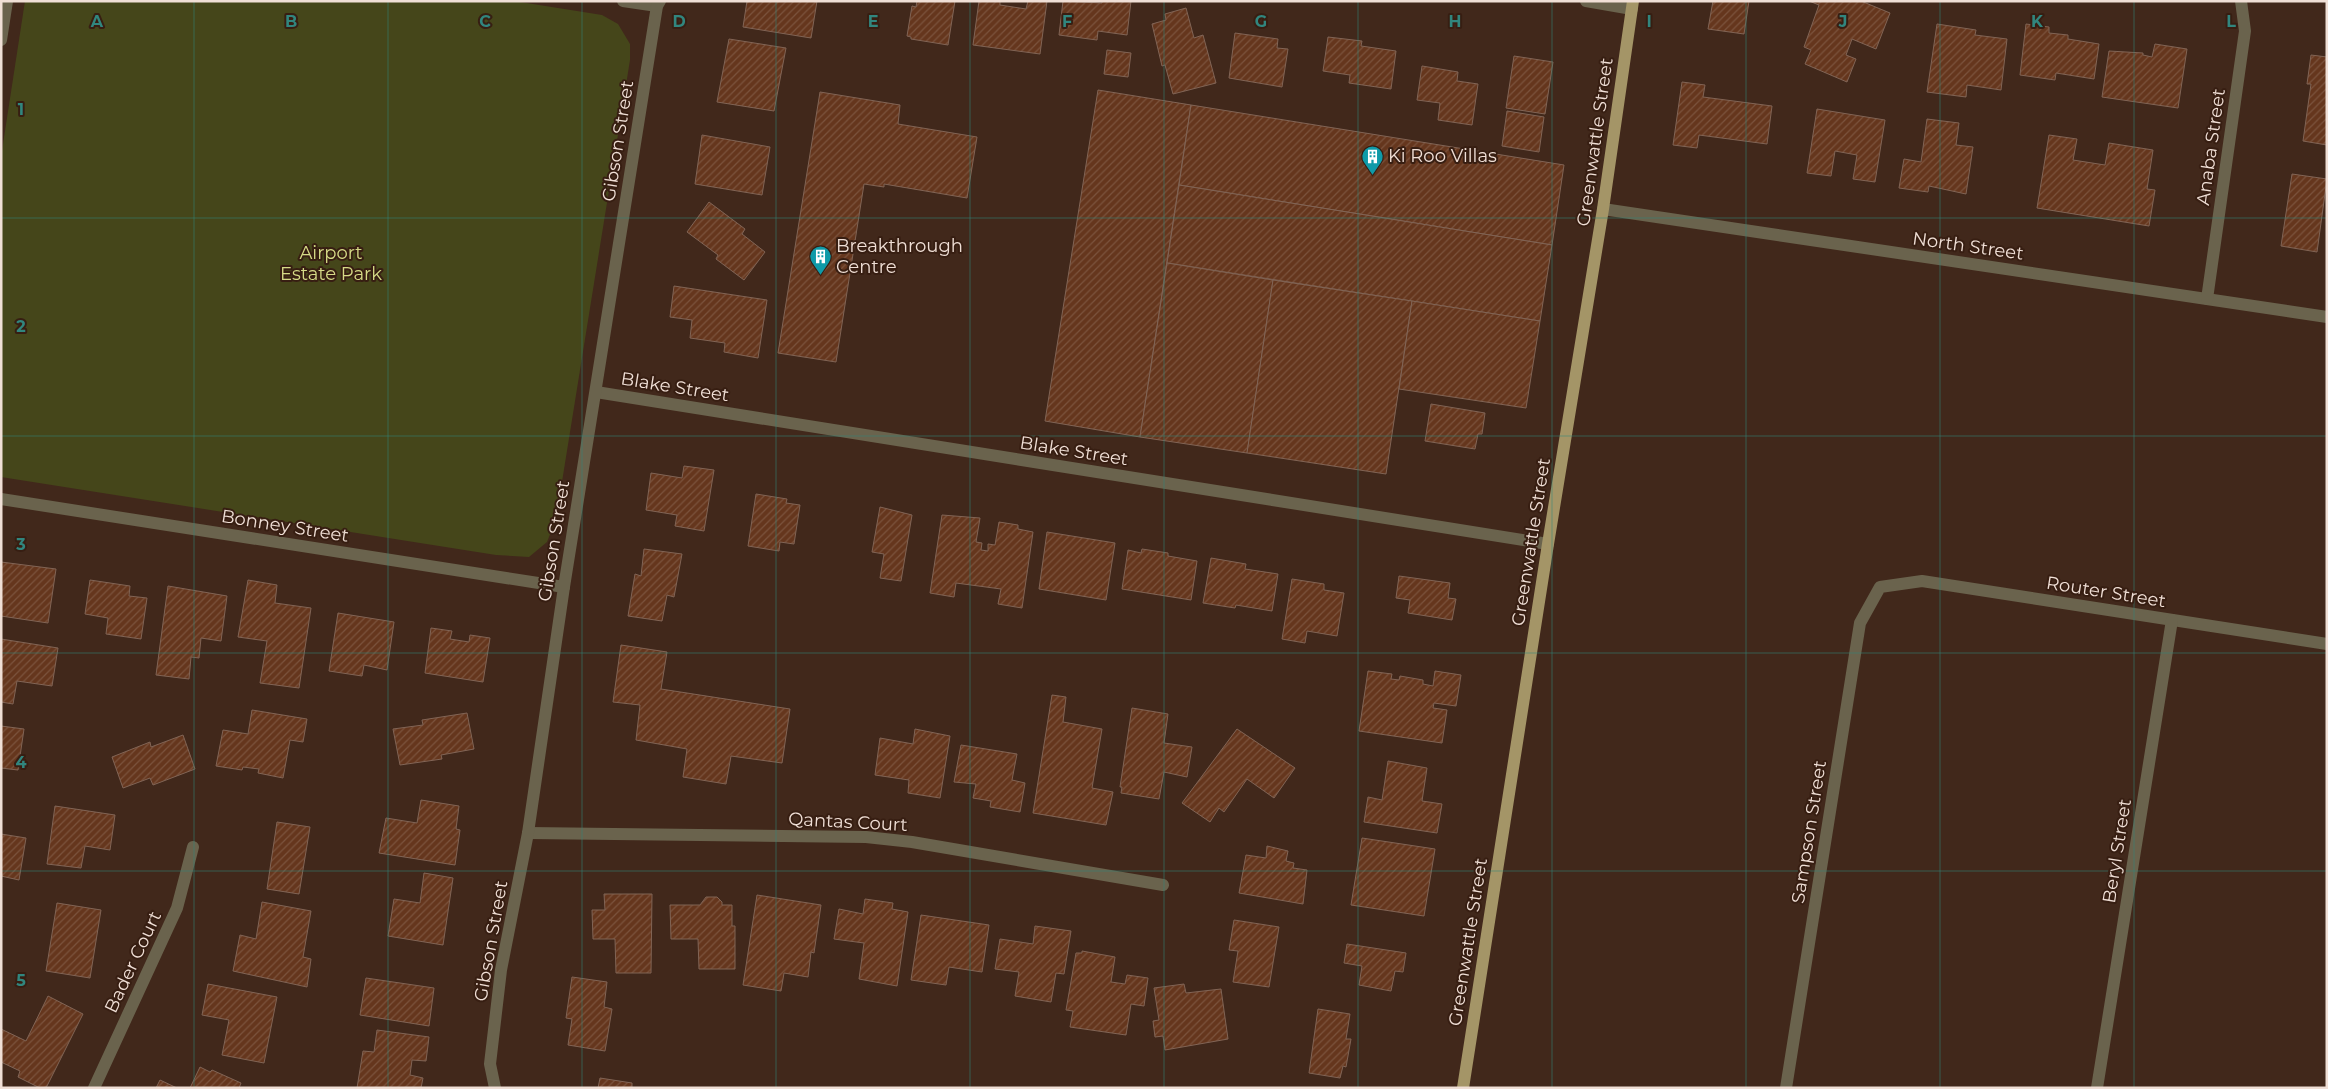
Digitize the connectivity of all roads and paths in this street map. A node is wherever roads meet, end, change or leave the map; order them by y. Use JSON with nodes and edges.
{"nodes":[{"id":1,"x":7,"y":1,"type":"edge"},
{"id":2,"x":623,"y":1,"type":"edge"},
{"id":3,"x":1586,"y":1,"type":"edge"},
{"id":4,"x":2241,"y":1,"type":"edge"},
{"id":5,"x":658,"y":4,"type":"edge"},
{"id":6,"x":1632,"y":5,"type":"edge"},
{"id":7,"x":1,"y":40,"type":"edge"},
{"id":8,"x":1603,"y":209,"type":"junction"},
{"id":9,"x":2207,"y":299,"type":"junction"},
{"id":10,"x":2327,"y":317,"type":"edge"},
{"id":11,"x":596,"y":392,"type":"junction"},
{"id":12,"x":1,"y":499,"type":"edge"},
{"id":13,"x":1548,"y":544,"type":"junction"},
{"id":14,"x":564,"y":587,"type":"junction"},
{"id":15,"x":1880,"y":587,"type":"joint"},
{"id":16,"x":2172,"y":620,"type":"junction"},
{"id":17,"x":2327,"y":644,"type":"edge"},
{"id":18,"x":528,"y":833,"type":"junction"},
{"id":19,"x":193,"y":847,"type":"dead end"},
{"id":20,"x":1163,"y":884,"type":"dead end"},
{"id":21,"x":94,"y":1088,"type":"edge"},
{"id":22,"x":495,"y":1088,"type":"edge"},
{"id":23,"x":1463,"y":1088,"type":"edge"},
{"id":24,"x":1786,"y":1088,"type":"edge"},
{"id":25,"x":2097,"y":1088,"type":"edge"}],
"edges":[{"from":1,"to":7,"type":"street"},
{"from":2,"to":5,"type":"street"},
{"from":3,"to":6,"type":"street"},
{"from":4,"to":9,"type":"street","name":"Anaba Street"},
{"from":5,"to":11,"type":"street","name":"Gibson Street"},
{"from":6,"to":8,"type":"main road","name":"Greenwattle Street"},
{"from":8,"to":9,"type":"street","name":"North Street"},
{"from":8,"to":13,"type":"main road","name":"Greenwattle Street"},
{"from":9,"to":10,"type":"street","name":"North Street"},
{"from":11,"to":13,"type":"street","name":"Blake Street"},
{"from":11,"to":14,"type":"street","name":"Gibson Street"},
{"from":12,"to":14,"type":"street","name":"Bonney Street"},
{"from":13,"to":23,"type":"main road","name":"Greenwattle Street"},
{"from":14,"to":18,"type":"street","name":"Gibson Street"},
{"from":15,"to":16,"type":"street","name":"Router Street"},
{"from":15,"to":24,"type":"street","name":"Sampson Street"},
{"from":16,"to":17,"type":"street","name":"Router Street"},
{"from":16,"to":25,"type":"street","name":"Beryl Street"},
{"from":18,"to":20,"type":"street","name":"Qantas Court"},
{"from":18,"to":22,"type":"street","name":"Gibson Street"},
{"from":19,"to":21,"type":"street","name":"Bader Court"}]}
